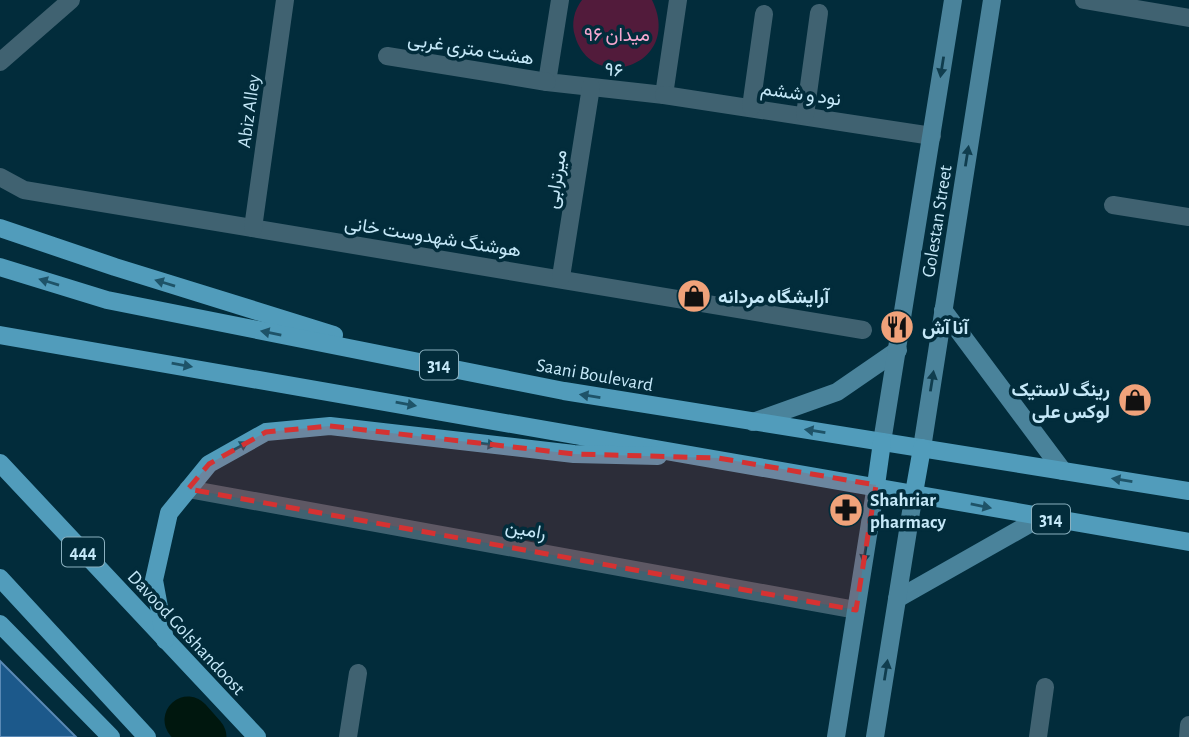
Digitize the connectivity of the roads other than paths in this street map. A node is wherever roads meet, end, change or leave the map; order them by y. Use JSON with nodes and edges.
{"nodes":[{"id":1,"x":71,"y":0,"type":"edge"},
{"id":2,"x":285,"y":0,"type":"edge"},
{"id":3,"x":560,"y":0,"type":"edge"},
{"id":4,"x":678,"y":0,"type":"edge"},
{"id":5,"x":953,"y":0,"type":"edge"},
{"id":6,"x":992,"y":0,"type":"edge"},
{"id":7,"x":1084,"y":0,"type":"edge"},
{"id":8,"x":819,"y":13,"type":"dead end"},
{"id":9,"x":764,"y":14,"type":"dead end"},
{"id":10,"x":1189,"y":18,"type":"edge"},
{"id":11,"x":387,"y":56,"type":"dead end"},
{"id":12,"x":0,"y":62,"type":"edge"},
{"id":13,"x":547,"y":82,"type":"junction"},
{"id":14,"x":592,"y":87,"type":"junction"},
{"id":15,"x":664,"y":95,"type":"junction"},
{"id":16,"x":751,"y":107,"type":"junction"},
{"id":17,"x":805,"y":115,"type":"junction"},
{"id":18,"x":932,"y":136,"type":"junction"},
{"id":19,"x":0,"y":177,"type":"edge"},
{"id":20,"x":1113,"y":205,"type":"dead end"},
{"id":21,"x":1189,"y":217,"type":"edge"},
{"id":22,"x":0,"y":228,"type":"edge"},
{"id":23,"x":253,"y":228,"type":"junction"},
{"id":24,"x":0,"y":267,"type":"edge"},
{"id":25,"x":561,"y":278,"type":"junction"},
{"id":26,"x":943,"y":310,"type":"junction"},
{"id":27,"x":863,"y":330,"type":"dead end"},
{"id":28,"x":0,"y":335,"type":"edge"},
{"id":29,"x":898,"y":350,"type":"junction"},
{"id":30,"x":417,"y":361,"type":"junction"},
{"id":31,"x":753,"y":422,"type":"junction"},
{"id":32,"x":882,"y":442,"type":"junction"},
{"id":33,"x":922,"y":448,"type":"junction"},
{"id":34,"x":718,"y":458,"type":"junction"},
{"id":35,"x":0,"y":463,"type":"edge"},
{"id":36,"x":1063,"y":471,"type":"junction"},
{"id":37,"x":876,"y":485,"type":"junction"},
{"id":38,"x":188,"y":489,"type":"junction"},
{"id":39,"x":1189,"y":491,"type":"edge"},
{"id":40,"x":914,"y":493,"type":"junction"},
{"id":41,"x":1040,"y":517,"type":"junction"},
{"id":42,"x":1189,"y":542,"type":"edge"},
{"id":43,"x":0,"y":578,"type":"edge"},
{"id":44,"x":897,"y":599,"type":"junction"},
{"id":45,"x":856,"y":610,"type":"junction"},
{"id":46,"x":0,"y":624,"type":"edge"},
{"id":47,"x":165,"y":640,"type":"junction"},
{"id":48,"x":358,"y":673,"type":"dead end"},
{"id":49,"x":1045,"y":687,"type":"dead end"},
{"id":50,"x":1189,"y":725,"type":"edge"},
{"id":51,"x":111,"y":737,"type":"edge"},
{"id":52,"x":147,"y":737,"type":"edge"},
{"id":53,"x":257,"y":737,"type":"edge"},
{"id":54,"x":348,"y":737,"type":"edge"},
{"id":55,"x":836,"y":737,"type":"edge"},
{"id":56,"x":875,"y":737,"type":"edge"},
{"id":57,"x":1038,"y":737,"type":"edge"},
{"id":58,"x":1188,"y":737,"type":"edge"}],
"edges":[{"from":1,"to":12,"type":"street"},
{"from":2,"to":23,"type":"street","name":"Abiz Alley"},
{"from":3,"to":13,"type":"street"},
{"from":4,"to":15,"type":"street"},
{"from":5,"to":18,"type":"main road","name":"Golestan Street","one_way":true},
{"from":26,"to":6,"type":"main road","name":"Golestan Street","one_way":true},
{"from":7,"to":10,"type":"street"},
{"from":8,"to":17,"type":"street"},
{"from":9,"to":16,"type":"street"},
{"from":11,"to":13,"type":"street","name":"هشت متری غربی"},
{"from":13,"to":14,"type":"street","name":"۹۶"},
{"from":14,"to":15,"type":"street","name":"۹۶"},
{"from":14,"to":25,"type":"street","name":"میرترابی"},
{"from":15,"to":16,"type":"street","name":"نود و ششم"},
{"from":16,"to":17,"type":"street","name":"نود و ششم"},
{"from":17,"to":18,"type":"street","name":"نود و ششم"},
{"from":18,"to":29,"type":"main road","name":"Golestan Street"},
{"from":19,"to":23,"type":"street","name":"هوشنگ شهدوست خانی"},
{"from":20,"to":21,"type":"street"},
{"from":30,"to":22,"type":"main road","one_way":true},
{"from":23,"to":25,"type":"street","name":"هوشنگ شهدوست خانی"},
{"from":30,"to":24,"type":"main road","name":"Saani Boulevard","number":"314","one_way":true},
{"from":25,"to":27,"type":"street","name":"هوشنگ شهدوست خانی"},
{"from":33,"to":26,"type":"main road","name":"Golestan Street","one_way":true},
{"from":26,"to":36,"type":"main road"},
{"from":28,"to":34,"type":"main road","number":"314","one_way":true},
{"from":29,"to":31,"type":"main road"},
{"from":29,"to":32,"type":"main road","name":"Golestan Street"},
{"from":31,"to":30,"type":"main road","name":"Saani Boulevard","number":"314","one_way":true},
{"from":32,"to":31,"type":"main road","name":"Saani Boulevard","number":"314","one_way":true},
{"from":32,"to":33,"type":"main road","name":"Saani Boulevard","number":"314"},
{"from":32,"to":37,"type":"main road"},
{"from":33,"to":36,"type":"main road","name":"Saani Boulevard","number":"314"},
{"from":33,"to":40,"type":"main road"},
{"from":34,"to":37,"type":"main road","number":"314"},
{"from":38,"to":34,"type":"main road","one_way":true},
{"from":35,"to":47,"type":"main road","name":"Davood Golshandoost","number":"444"},
{"from":39,"to":36,"type":"main road","name":"Saani Boulevard","number":"314","one_way":true},
{"from":37,"to":40,"type":"main road","number":"314"},
{"from":37,"to":45,"type":"main road","one_way":true},
{"from":38,"to":45,"type":"street","name":"رامین"},
{"from":38,"to":47,"type":"main road"},
{"from":40,"to":41,"type":"main road","number":"314","one_way":true},
{"from":40,"to":44,"type":"main road"},
{"from":41,"to":42,"type":"main road","number":"314"},
{"from":41,"to":44,"type":"main road"},
{"from":43,"to":52,"type":"main road"},
{"from":56,"to":44,"type":"main road","one_way":true},
{"from":45,"to":55,"type":"main road"},
{"from":46,"to":51,"type":"main road"},
{"from":47,"to":53,"type":"main road","name":"Davood Golshandoost","number":"444"},
{"from":48,"to":54,"type":"street"},
{"from":49,"to":57,"type":"street"},
{"from":50,"to":58,"type":"street"}]}
